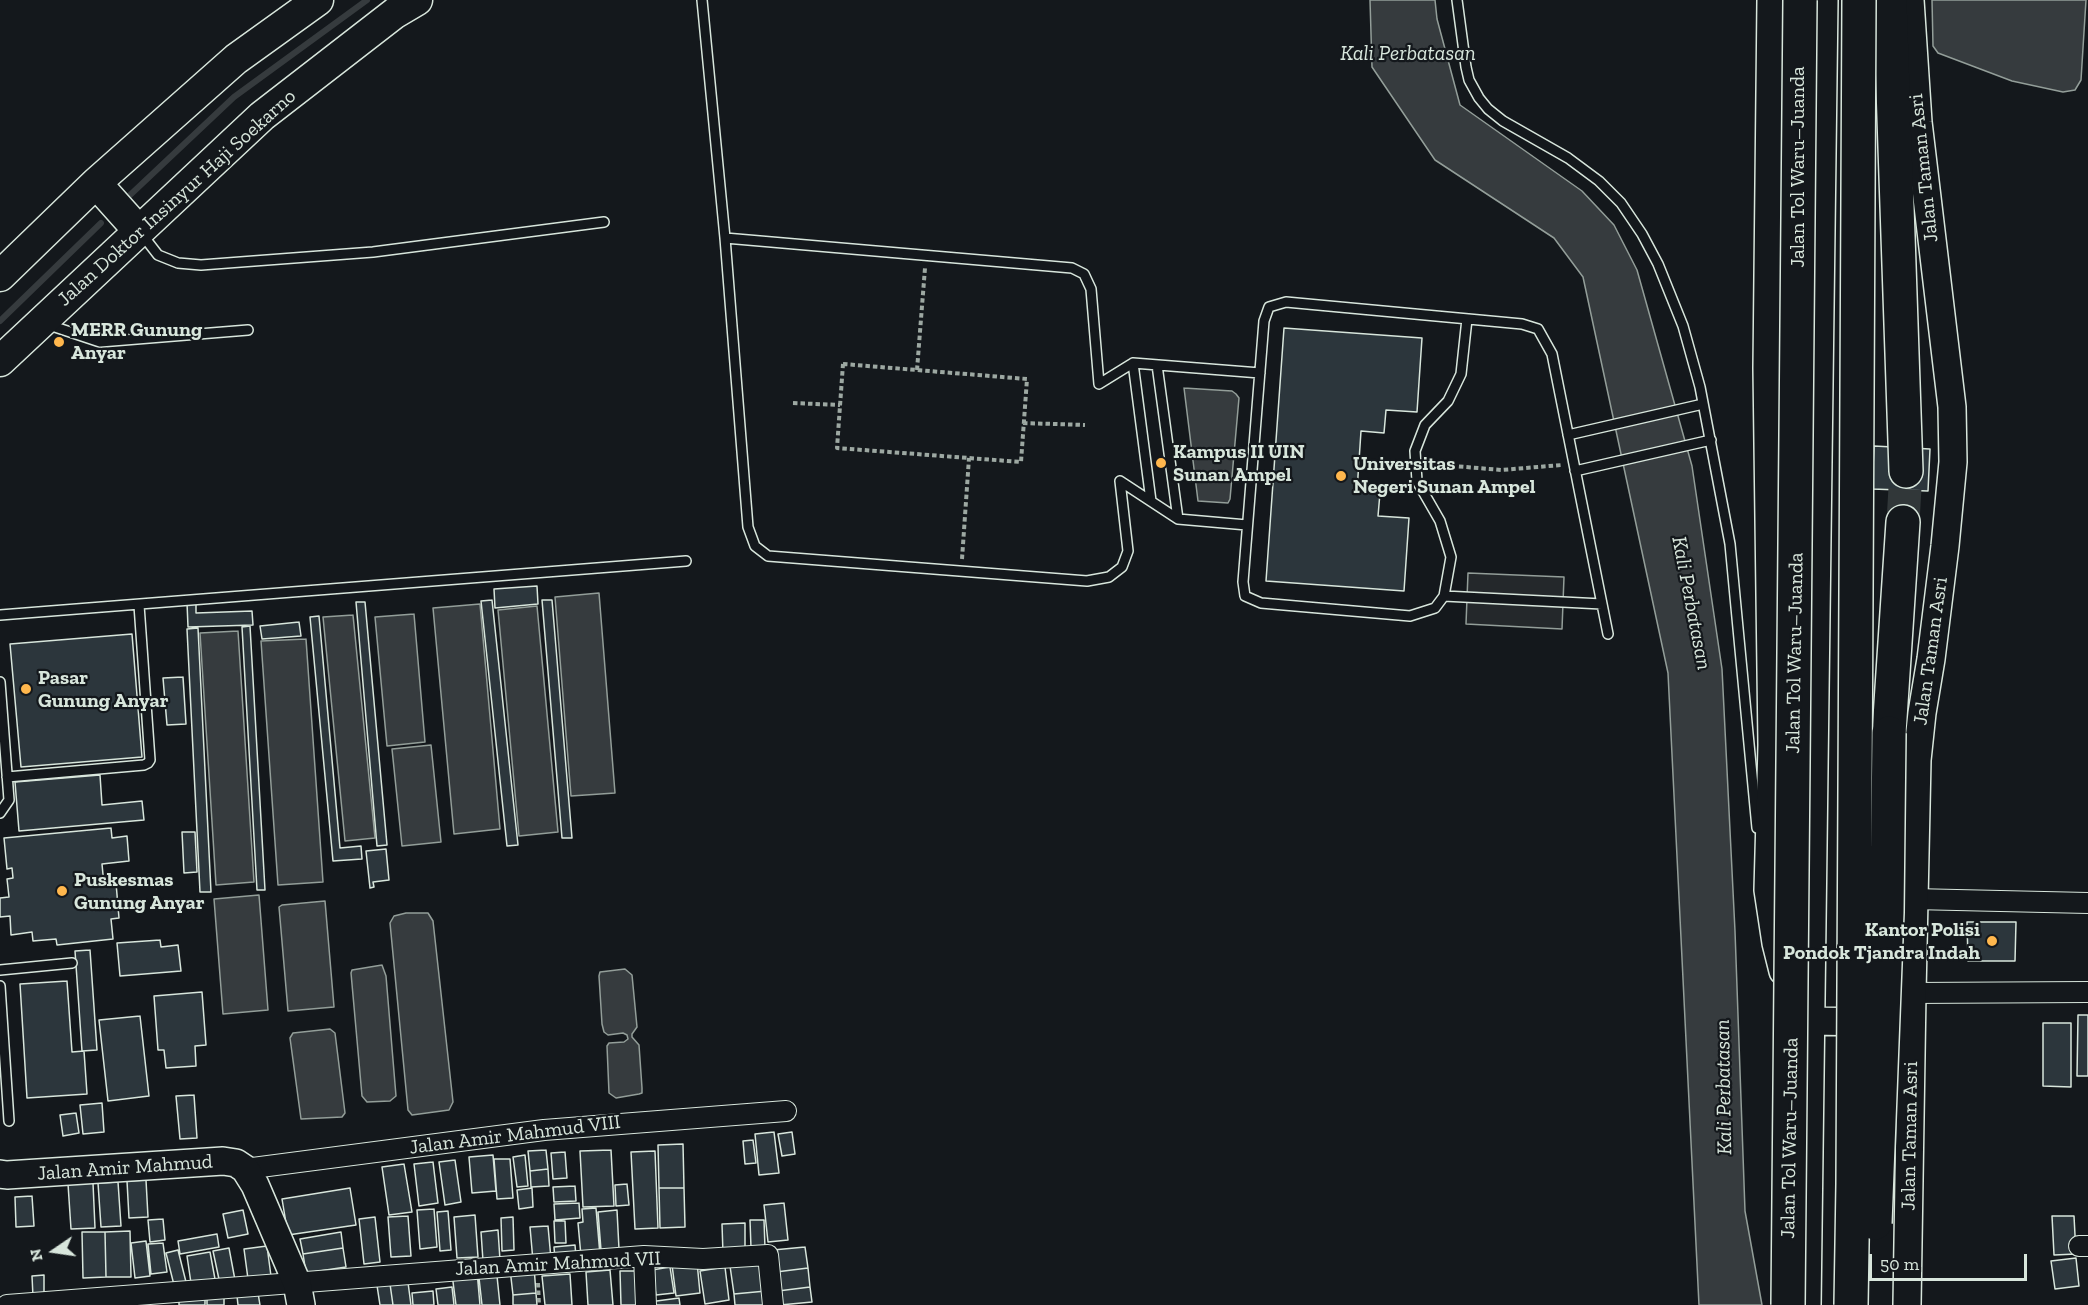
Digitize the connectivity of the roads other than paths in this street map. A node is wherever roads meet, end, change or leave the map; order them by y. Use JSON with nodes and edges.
{"nodes":[{"id":1,"x":318,"y":0,"type":"edge"},
{"id":2,"x":417,"y":0,"type":"edge"},
{"id":3,"x":702,"y":0,"type":"edge"},
{"id":4,"x":1457,"y":0,"type":"edge"},
{"id":5,"x":1771,"y":0,"type":"edge"},
{"id":6,"x":1800,"y":0,"type":"edge"},
{"id":7,"x":1824,"y":0,"type":"edge"},
{"id":8,"x":1858,"y":0,"type":"edge"},
{"id":9,"x":1890,"y":0,"type":"edge"},
{"id":10,"x":1910,"y":0,"type":"edge"},
{"id":11,"x":96,"y":183,"type":"junction"},
{"id":12,"x":604,"y":222,"type":"dead end"},
{"id":13,"x":138,"y":230,"type":"junction"},
{"id":14,"x":724,"y":237,"type":"junction"},
{"id":15,"x":0,"y":276,"type":"edge"},
{"id":16,"x":1467,"y":319,"type":"junction"},
{"id":17,"x":41,"y":322,"type":"junction"},
{"id":18,"x":248,"y":330,"type":"dead end"},
{"id":19,"x":0,"y":361,"type":"edge"},
{"id":20,"x":1133,"y":363,"type":"junction"},
{"id":21,"x":1157,"y":365,"type":"junction"},
{"id":22,"x":1260,"y":373,"type":"junction"},
{"id":23,"x":1703,"y":404,"type":"junction"},
{"id":24,"x":1568,"y":435,"type":"junction"},
{"id":25,"x":1711,"y":440,"type":"junction"},
{"id":26,"x":1574,"y":467,"type":"junction"},
{"id":27,"x":1906,"y":471,"type":"tunnel mouth"},
{"id":28,"x":1151,"y":501,"type":"junction"},
{"id":29,"x":1178,"y":519,"type":"junction"},
{"id":30,"x":1903,"y":522,"type":"tunnel mouth"},
{"id":31,"x":1247,"y":525,"type":"junction"},
{"id":32,"x":686,"y":561,"type":"dead end"},
{"id":33,"x":1444,"y":596,"type":"junction"},
{"id":34,"x":1602,"y":604,"type":"junction"},
{"id":35,"x":140,"y":605,"type":"junction"},
{"id":36,"x":0,"y":615,"type":"edge"},
{"id":37,"x":1608,"y":634,"type":"dead end"},
{"id":38,"x":0,"y":682,"type":"edge"},
{"id":39,"x":7,"y":777,"type":"junction"},
{"id":40,"x":0,"y":813,"type":"edge"},
{"id":41,"x":1768,"y":890,"type":"junction"},
{"id":42,"x":1913,"y":899,"type":"junction"},
{"id":43,"x":2088,"y":903,"type":"edge"},
{"id":44,"x":72,"y":963,"type":"dead end"},
{"id":45,"x":0,"y":970,"type":"edge"},
{"id":46,"x":0,"y":986,"type":"edge"},
{"id":47,"x":2088,"y":992,"type":"edge"},
{"id":48,"x":1912,"y":993,"type":"junction"},
{"id":49,"x":1809,"y":1021,"type":"junction"},
{"id":50,"x":1912,"y":1022,"type":"junction"},
{"id":51,"x":786,"y":1112,"type":"dead end"},
{"id":52,"x":9,"y":1121,"type":"dead end"},
{"id":53,"x":244,"y":1169,"type":"junction"},
{"id":54,"x":0,"y":1174,"type":"edge"},
{"id":55,"x":644,"y":1256,"type":"junction"},
{"id":56,"x":299,"y":1294,"type":"edge"},
{"id":57,"x":7,"y":1305,"type":"edge"},
{"id":58,"x":646,"y":1305,"type":"edge"},
{"id":59,"x":773,"y":1305,"type":"edge"},
{"id":60,"x":1788,"y":1305,"type":"edge"},
{"id":61,"x":1807,"y":1305,"type":"edge"},
{"id":62,"x":1851,"y":1305,"type":"edge"},
{"id":63,"x":1870,"y":1305,"type":"edge"},
{"id":64,"x":1907,"y":1305,"type":"edge"}],
"edges":[{"from":1,"to":11,"type":"main road"},
{"from":2,"to":13,"type":"main road","name":"Jalan Doktor Insinyur Haji Soekarno"},
{"from":3,"to":14,"type":"lane"},
{"from":4,"to":23,"type":"lane"},
{"from":5,"to":41,"type":"main road"},
{"from":6,"to":60,"type":"highway","name":"Jalan Tol Waru–Juanda","bridge":true},
{"from":7,"to":49,"type":"main road"},
{"from":8,"to":62,"type":"highway","bridge":true},
{"from":9,"to":27,"type":"highway"},
{"from":10,"to":42,"type":"main road","name":"Jalan Taman Asri"},
{"from":11,"to":13,"type":"main road"},
{"from":11,"to":15,"type":"main road"},
{"from":12,"to":13,"type":"lane"},
{"from":13,"to":17,"type":"main road","name":"Jalan Doktor Insinyur Haji Soekarno"},
{"from":14,"to":20,"type":"lane"},
{"from":14,"to":28,"type":"lane"},
{"from":16,"to":22,"type":"lane"},
{"from":16,"to":24,"type":"lane"},
{"from":16,"to":33,"type":"lane"},
{"from":17,"to":18,"type":"lane"},
{"from":17,"to":19,"type":"main road","name":"Jalan Doktor Insinyur Haji Soekarno"},
{"from":20,"to":21,"type":"lane"},
{"from":20,"to":28,"type":"lane"},
{"from":21,"to":22,"type":"lane"},
{"from":21,"to":29,"type":"lane"},
{"from":22,"to":31,"type":"lane"},
{"from":23,"to":24,"type":"lane"},
{"from":23,"to":25,"type":"lane"},
{"from":24,"to":26,"type":"lane"},
{"from":25,"to":26,"type":"lane"},
{"from":25,"to":41,"type":"lane"},
{"from":26,"to":34,"type":"lane"},
{"from":28,"to":29,"type":"lane"},
{"from":29,"to":31,"type":"lane"},
{"from":30,"to":63,"type":"highway","bridge":true},
{"from":31,"to":33,"type":"lane"},
{"from":32,"to":35,"type":"lane"},
{"from":33,"to":34,"type":"lane"},
{"from":34,"to":37,"type":"lane"},
{"from":35,"to":36,"type":"lane"},
{"from":35,"to":39,"type":"lane"},
{"from":38,"to":39,"type":"lane"},
{"from":39,"to":40,"type":"lane"},
{"from":41,"to":49,"type":"main road"},
{"from":42,"to":43,"type":"street"},
{"from":42,"to":48,"type":"main road","name":"Jalan Taman Asri"},
{"from":44,"to":45,"type":"lane"},
{"from":46,"to":52,"type":"lane"},
{"from":47,"to":48,"type":"street"},
{"from":48,"to":50,"type":"main road","name":"Jalan Taman Asri"},
{"from":49,"to":50,"type":"main road"},
{"from":49,"to":61,"type":"main road"},
{"from":50,"to":64,"type":"main road","name":"Jalan Taman Asri"},
{"from":51,"to":53,"type":"street","name":"Jalan Amir Mahmud VIII"},
{"from":53,"to":54,"type":"main road","name":"Jalan Amir Mahmud"},
{"from":53,"to":56,"type":"main road"},
{"from":55,"to":56,"type":"street","name":"Jalan Amir Mahmud VII"},
{"from":55,"to":58,"type":"street"},
{"from":55,"to":59,"type":"street","name":"Jalan Amir Mahmud VII"},
{"from":56,"to":57,"type":"street","name":"Jalan Amir Mahmud VII"}]}
